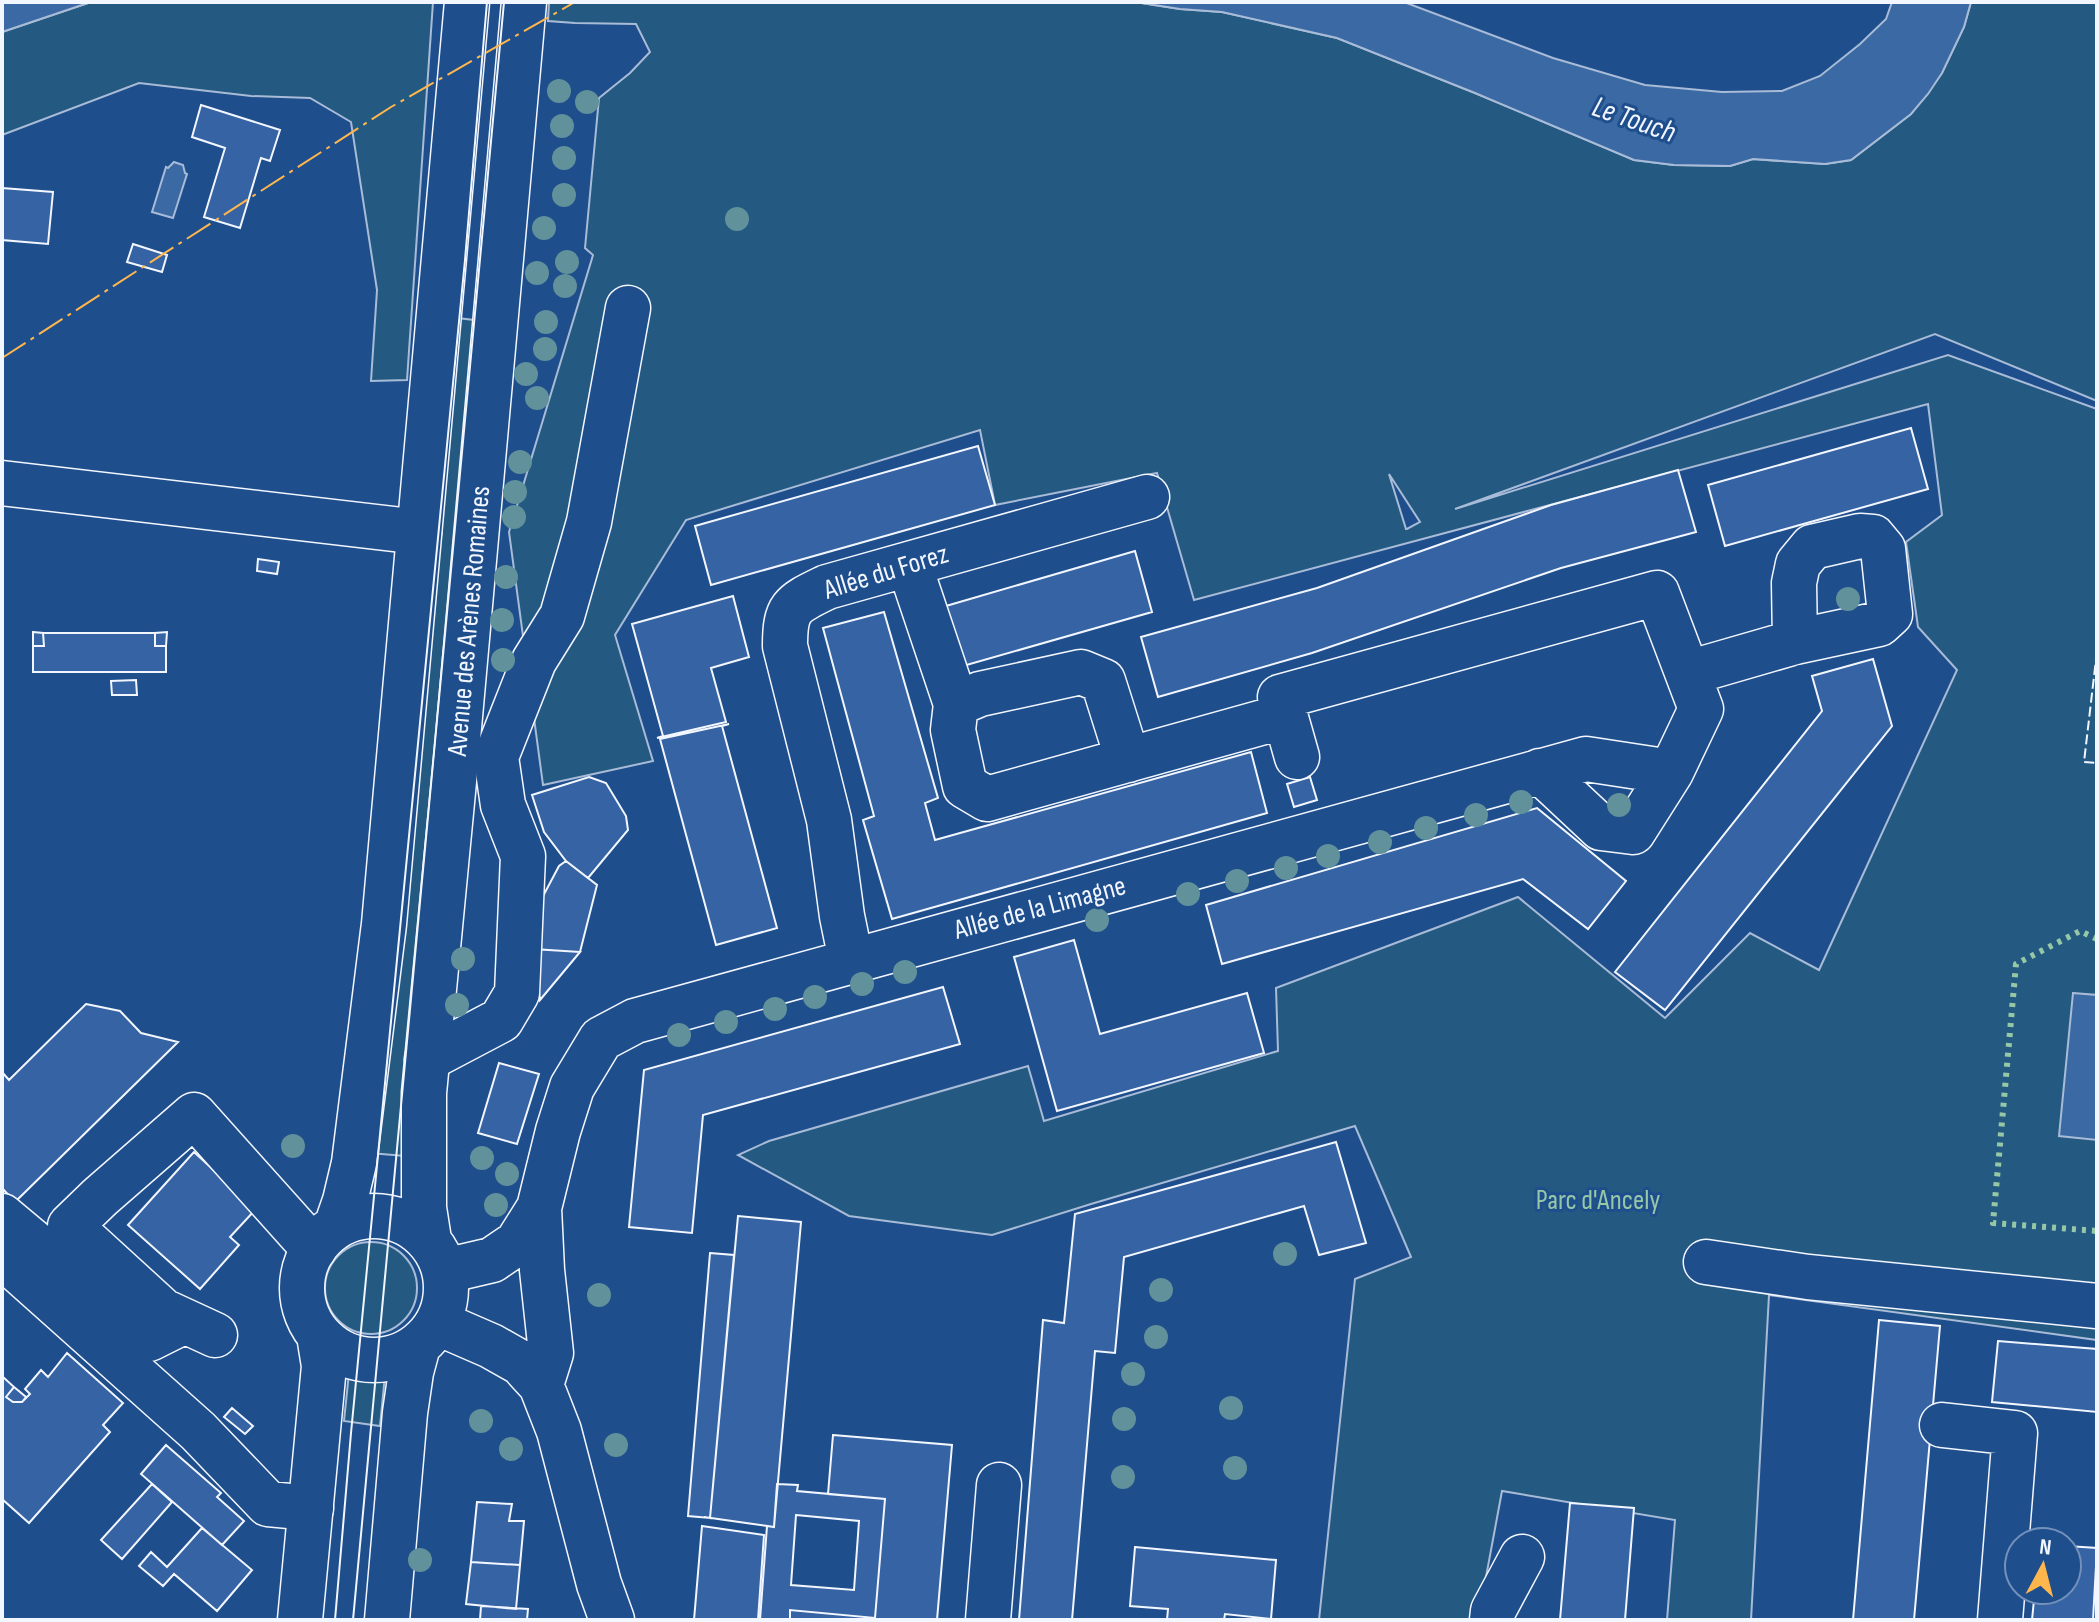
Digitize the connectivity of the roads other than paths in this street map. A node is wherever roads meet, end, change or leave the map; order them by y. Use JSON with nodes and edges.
{"nodes":[{"id":1,"x":467,"y":2,"type":"edge"},
{"id":2,"x":524,"y":2,"type":"edge"},
{"id":3,"x":628,"y":308,"type":"dead end"},
{"id":4,"x":19,"y":485,"type":"edge"},
{"id":5,"x":1147,"y":497,"type":"dead end"},
{"id":6,"x":419,"y":532,"type":"junction"},
{"id":7,"x":909,"y":564,"type":"junction"},
{"id":8,"x":1795,"y":642,"type":"dead end"},
{"id":9,"x":1688,"y":673,"type":"junction"},
{"id":10,"x":956,"y":704,"type":"junction"},
{"id":11,"x":1285,"y":716,"type":"junction"},
{"id":12,"x":477,"y":754,"type":"junction"},
{"id":13,"x":1297,"y":757,"type":"dead end"},
{"id":14,"x":1128,"y":760,"type":"junction"},
{"id":15,"x":1540,"y":771,"type":"junction"},
{"id":16,"x":1671,"y":772,"type":"junction"},
{"id":17,"x":851,"y":960,"type":"junction"},
{"id":18,"x":427,"y":1059,"type":"junction"},
{"id":19,"x":539,"y":1208,"type":"junction"},
{"id":20,"x":2,"y":1216,"type":"edge"},
{"id":21,"x":325,"y":1238,"type":"junction"},
{"id":22,"x":2,"y":1256,"type":"edge"},
{"id":23,"x":437,"y":1256,"type":"junction"},
{"id":24,"x":1706,"y":1262,"type":"dead end"},
{"id":25,"x":2097,"y":1306,"type":"edge"},
{"id":26,"x":428,"y":1334,"type":"junction"},
{"id":27,"x":319,"y":1335,"type":"junction"},
{"id":28,"x":541,"y":1385,"type":"junction"},
{"id":29,"x":1942,"y":1425,"type":"dead end"},
{"id":30,"x":999,"y":1485,"type":"dead end"},
{"id":31,"x":311,"y":1508,"type":"junction"},
{"id":32,"x":1522,"y":1557,"type":"dead end"},
{"id":33,"x":300,"y":1620,"type":"edge"},
{"id":34,"x":387,"y":1620,"type":"edge"},
{"id":35,"x":612,"y":1620,"type":"edge"},
{"id":36,"x":988,"y":1620,"type":"edge"},
{"id":37,"x":1492,"y":1620,"type":"edge"},
{"id":38,"x":2000,"y":1620,"type":"edge"}],
"edges":[{"from":1,"to":6,"type":"street","name":"Avenue des Arènes Romaines"},
{"from":2,"to":12,"type":"street","name":"Avenue des Arènes Romaines"},
{"from":3,"to":12,"type":"street"},
{"from":4,"to":6,"type":"street","name":"Avenue des Arènes Romaines"},
{"from":5,"to":7,"type":"street","name":"Allée du Forez"},
{"from":6,"to":21,"type":"street","name":"Avenue des Arènes Romaines"},
{"from":7,"to":10,"type":"street"},
{"from":7,"to":17,"type":"street","name":"Allée du Forez"},
{"from":8,"to":9,"type":"street"},
{"from":9,"to":11,"type":"street"},
{"from":9,"to":16,"type":"street"},
{"from":10,"to":14,"type":"street"},
{"from":10,"to":14,"type":"street"},
{"from":11,"to":13,"type":"street"},
{"from":11,"to":14,"type":"street"},
{"from":12,"to":18,"type":"street","name":"Avenue des Arènes Romaines"},
{"from":12,"to":18,"type":"street"},
{"from":15,"to":16,"type":"street","name":"Allée de la Limagne"},
{"from":15,"to":16,"type":"street"},
{"from":15,"to":17,"type":"street","name":"Allée de la Limagne"},
{"from":17,"to":19,"type":"street","name":"Allée de la Limagne"},
{"from":18,"to":23,"type":"street","name":"Avenue des Arènes Romaines"},
{"from":19,"to":23,"type":"street","name":"Allée de la Limagne"},
{"from":19,"to":28,"type":"street"},
{"from":20,"to":21,"type":"street"},
{"from":21,"to":23,"type":"street"},
{"from":21,"to":27,"type":"street"},
{"from":22,"to":31,"type":"street"},
{"from":23,"to":26,"type":"street"},
{"from":24,"to":25,"type":"street"},
{"from":26,"to":27,"type":"street"},
{"from":26,"to":28,"type":"street"},
{"from":26,"to":34,"type":"street"},
{"from":27,"to":31,"type":"street"},
{"from":28,"to":35,"type":"street"},
{"from":29,"to":38,"type":"street"},
{"from":30,"to":36,"type":"street"},
{"from":31,"to":33,"type":"street"},
{"from":32,"to":37,"type":"street"}]}
